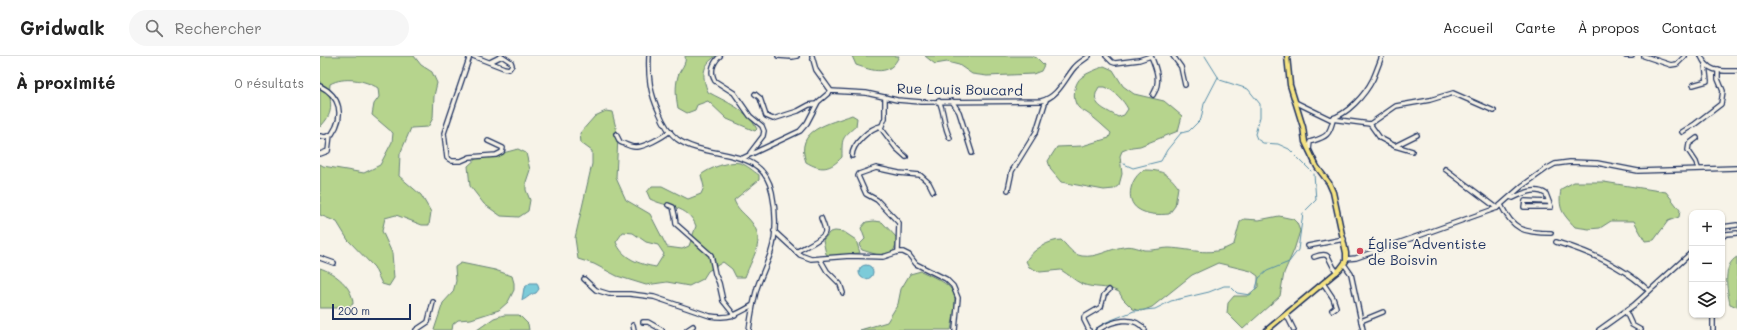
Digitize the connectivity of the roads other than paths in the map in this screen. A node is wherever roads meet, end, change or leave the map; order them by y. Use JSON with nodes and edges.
{"nodes":[{"id":1,"x":471,"y":56,"type":"edge"},
{"id":2,"x":649,"y":56,"type":"edge"},
{"id":3,"x":720,"y":56,"type":"edge"},
{"id":4,"x":778,"y":56,"type":"edge"},
{"id":5,"x":797,"y":56,"type":"edge"},
{"id":6,"x":812,"y":56,"type":"edge"},
{"id":7,"x":1089,"y":56,"type":"edge"},
{"id":8,"x":1106,"y":56,"type":"edge"},
{"id":9,"x":1151,"y":56,"type":"edge"},
{"id":10,"x":1173,"y":56,"type":"edge"},
{"id":11,"x":1287,"y":56,"type":"edge"},
{"id":12,"x":1382,"y":56,"type":"edge"},
{"id":13,"x":1626,"y":56,"type":"edge"},
{"id":14,"x":1632,"y":56,"type":"edge"},
{"id":15,"x":1644,"y":56,"type":"edge"},
{"id":16,"x":1686,"y":56,"type":"edge"},
{"id":17,"x":1701,"y":56,"type":"edge"},
{"id":18,"x":490,"y":62,"type":"junction"},
{"id":19,"x":1705,"y":64,"type":"junction"},
{"id":20,"x":1718,"y":70,"type":"junction"},
{"id":21,"x":1737,"y":71,"type":"edge"},
{"id":22,"x":1185,"y":85,"type":"dead end"},
{"id":23,"x":1693,"y":85,"type":"dead end"},
{"id":24,"x":320,"y":86,"type":"edge"},
{"id":25,"x":831,"y":90,"type":"junction"},
{"id":26,"x":755,"y":94,"type":"dead end"},
{"id":27,"x":1153,"y":95,"type":"dead end"},
{"id":28,"x":885,"y":97,"type":"junction"},
{"id":29,"x":1046,"y":100,"type":"junction"},
{"id":30,"x":939,"y":101,"type":"junction"},
{"id":31,"x":952,"y":101,"type":"junction"},
{"id":32,"x":1295,"y":102,"type":"junction"},
{"id":33,"x":816,"y":104,"type":"junction"},
{"id":34,"x":1494,"y":111,"type":"dead end"},
{"id":35,"x":1331,"y":120,"type":"junction"},
{"id":36,"x":1370,"y":124,"type":"junction"},
{"id":37,"x":881,"y":126,"type":"junction"},
{"id":38,"x":670,"y":131,"type":"junction"},
{"id":39,"x":1682,"y":132,"type":"dead end"},
{"id":40,"x":616,"y":134,"type":"dead end"},
{"id":41,"x":330,"y":135,"type":"junction"},
{"id":42,"x":1417,"y":135,"type":"dead end"},
{"id":43,"x":320,"y":136,"type":"edge"},
{"id":44,"x":950,"y":138,"type":"dead end"},
{"id":45,"x":1697,"y":138,"type":"dead end"},
{"id":46,"x":488,"y":141,"type":"dead end"},
{"id":47,"x":1395,"y":146,"type":"junction"},
{"id":48,"x":1309,"y":150,"type":"junction"},
{"id":49,"x":1412,"y":151,"type":"dead end"},
{"id":50,"x":972,"y":153,"type":"dead end"},
{"id":51,"x":320,"y":154,"type":"edge"},
{"id":52,"x":749,"y":154,"type":"junction"},
{"id":53,"x":852,"y":156,"type":"dead end"},
{"id":54,"x":906,"y":157,"type":"dead end"},
{"id":55,"x":743,"y":158,"type":"junction"},
{"id":56,"x":1698,"y":168,"type":"junction"},
{"id":57,"x":1737,"y":168,"type":"edge"},
{"id":58,"x":1445,"y":169,"type":"dead end"},
{"id":59,"x":1008,"y":190,"type":"dead end"},
{"id":60,"x":933,"y":191,"type":"dead end"},
{"id":61,"x":1510,"y":196,"type":"junction"},
{"id":62,"x":1549,"y":202,"type":"junction"},
{"id":63,"x":1501,"y":204,"type":"junction"},
{"id":64,"x":668,"y":205,"type":"dead end"},
{"id":65,"x":1496,"y":208,"type":"junction"},
{"id":66,"x":821,"y":218,"type":"dead end"},
{"id":67,"x":1737,"y":225,"type":"edge"},
{"id":68,"x":1725,"y":227,"type":"edge"},
{"id":69,"x":774,"y":230,"type":"junction"},
{"id":70,"x":1551,"y":233,"type":"dead end"},
{"id":71,"x":1737,"y":233,"type":"edge"},
{"id":72,"x":1725,"y":235,"type":"edge"},
{"id":73,"x":1344,"y":238,"type":"junction"},
{"id":74,"x":1556,"y":242,"type":"dead end"},
{"id":75,"x":1308,"y":246,"type":"dead end"},
{"id":76,"x":796,"y":252,"type":"junction"},
{"id":77,"x":898,"y":252,"type":"junction"},
{"id":78,"x":1689,"y":255,"type":"edge"},
{"id":79,"x":1314,"y":257,"type":"dead end"},
{"id":80,"x":320,"y":258,"type":"edge"},
{"id":81,"x":820,"y":259,"type":"junction"},
{"id":82,"x":1346,"y":259,"type":"junction"},
{"id":83,"x":334,"y":262,"type":"dead end"},
{"id":84,"x":1344,"y":264,"type":"junction"},
{"id":85,"x":1337,"y":272,"type":"junction"},
{"id":86,"x":584,"y":279,"type":"dead end"},
{"id":87,"x":1323,"y":284,"type":"junction"},
{"id":88,"x":1109,"y":290,"type":"dead end"},
{"id":89,"x":1649,"y":291,"type":"junction"},
{"id":90,"x":843,"y":293,"type":"dead end"},
{"id":91,"x":432,"y":302,"type":"dead end"},
{"id":92,"x":753,"y":304,"type":"junction"},
{"id":93,"x":1332,"y":310,"type":"dead end"},
{"id":94,"x":1384,"y":312,"type":"dead end"},
{"id":95,"x":1626,"y":312,"type":"junction"},
{"id":96,"x":1286,"y":314,"type":"junction"},
{"id":97,"x":735,"y":316,"type":"junction"},
{"id":98,"x":1713,"y":318,"type":"edge"},
{"id":99,"x":1361,"y":321,"type":"junction"},
{"id":100,"x":643,"y":322,"type":"dead end"},
{"id":101,"x":633,"y":325,"type":"dead end"},
{"id":102,"x":693,"y":326,"type":"dead end"},
{"id":103,"x":418,"y":329,"type":"edge"},
{"id":104,"x":634,"y":330,"type":"edge"},
{"id":105,"x":662,"y":330,"type":"edge"},
{"id":106,"x":687,"y":330,"type":"edge"},
{"id":107,"x":749,"y":330,"type":"edge"},
{"id":108,"x":955,"y":330,"type":"edge"},
{"id":109,"x":1089,"y":330,"type":"edge"},
{"id":110,"x":1098,"y":330,"type":"edge"},
{"id":111,"x":1145,"y":330,"type":"edge"},
{"id":112,"x":1266,"y":330,"type":"edge"},
{"id":113,"x":1294,"y":330,"type":"edge"},
{"id":114,"x":1363,"y":330,"type":"edge"},
{"id":115,"x":1599,"y":330,"type":"edge"},
{"id":116,"x":1641,"y":330,"type":"edge"},
{"id":117,"x":1713,"y":330,"type":"edge"}],
"edges":[{"from":1,"to":18,"type":"street"},
{"from":1,"to":46,"type":"street"},
{"from":2,"to":38,"type":"street"},
{"from":3,"to":52,"type":"street"},
{"from":4,"to":5,"type":"street"},
{"from":6,"to":25,"type":"street"},
{"from":7,"to":29,"type":"street"},
{"from":8,"to":9,"type":"street"},
{"from":9,"to":27,"type":"street"},
{"from":10,"to":22,"type":"street"},
{"from":11,"to":32,"type":"main road"},
{"from":12,"to":35,"type":"street"},
{"from":13,"to":14,"type":"street"},
{"from":15,"to":16,"type":"street"},
{"from":17,"to":19,"type":"street"},
{"from":18,"to":18,"type":"street"},
{"from":19,"to":20,"type":"street"},
{"from":19,"to":23,"type":"street"},
{"from":20,"to":21,"type":"street"},
{"from":20,"to":39,"type":"street"},
{"from":24,"to":41,"type":"street"},
{"from":25,"to":28,"type":"street","name":"Rue Louis Boucard"},
{"from":25,"to":33,"type":"street"},
{"from":26,"to":33,"type":"street"},
{"from":28,"to":30,"type":"street","name":"Rue Louis Boucard"},
{"from":28,"to":37,"type":"street"},
{"from":29,"to":31,"type":"street","name":"Rue Louis Boucard"},
{"from":29,"to":59,"type":"street"},
{"from":30,"to":31,"type":"street","name":"Rue Louis Boucard"},
{"from":30,"to":44,"type":"street"},
{"from":31,"to":50,"type":"street"},
{"from":32,"to":35,"type":"street"},
{"from":32,"to":48,"type":"main road"},
{"from":33,"to":52,"type":"street"},
{"from":34,"to":36,"type":"street"},
{"from":35,"to":36,"type":"street"},
{"from":35,"to":48,"type":"street"},
{"from":36,"to":47,"type":"street"},
{"from":37,"to":53,"type":"street"},
{"from":37,"to":54,"type":"street"},
{"from":38,"to":40,"type":"street"},
{"from":38,"to":55,"type":"street"},
{"from":41,"to":43,"type":"street"},
{"from":41,"to":51,"type":"street"},
{"from":42,"to":47,"type":"street"},
{"from":45,"to":56,"type":"street"},
{"from":47,"to":49,"type":"street"},
{"from":48,"to":73,"type":"main road"},
{"from":52,"to":55,"type":"street"},
{"from":55,"to":69,"type":"street"},
{"from":56,"to":57,"type":"street"},
{"from":56,"to":61,"type":"street"},
{"from":58,"to":65,"type":"street"},
{"from":60,"to":77,"type":"street"},
{"from":61,"to":62,"type":"street"},
{"from":61,"to":63,"type":"street"},
{"from":62,"to":62,"type":"street"},
{"from":63,"to":65,"type":"street"},
{"from":63,"to":70,"type":"street"},
{"from":64,"to":97,"type":"street"},
{"from":65,"to":82,"type":"street"},
{"from":66,"to":76,"type":"street"},
{"from":67,"to":68,"type":"street"},
{"from":69,"to":76,"type":"street"},
{"from":69,"to":92,"type":"street"},
{"from":71,"to":72,"type":"street"},
{"from":73,"to":75,"type":"street"},
{"from":73,"to":82,"type":"main road"},
{"from":74,"to":89,"type":"street"},
{"from":76,"to":81,"type":"street"},
{"from":77,"to":81,"type":"street"},
{"from":77,"to":108,"type":"street"},
{"from":78,"to":89,"type":"street"},
{"from":79,"to":85,"type":"street"},
{"from":80,"to":83,"type":"street"},
{"from":81,"to":90,"type":"street"},
{"from":82,"to":84,"type":"main road"},
{"from":84,"to":85,"type":"main road"},
{"from":84,"to":99,"type":"street"},
{"from":85,"to":87,"type":"main road"},
{"from":86,"to":97,"type":"street"},
{"from":87,"to":93,"type":"street"},
{"from":87,"to":96,"type":"main road"},
{"from":88,"to":109,"type":"street"},
{"from":89,"to":95,"type":"street"},
{"from":91,"to":103,"type":"street"},
{"from":92,"to":97,"type":"street"},
{"from":92,"to":107,"type":"street"},
{"from":94,"to":99,"type":"street"},
{"from":95,"to":115,"type":"street"},
{"from":95,"to":116,"type":"street"},
{"from":96,"to":112,"type":"main road"},
{"from":96,"to":113,"type":"street"},
{"from":98,"to":117,"type":"street"},
{"from":99,"to":114,"type":"street"},
{"from":100,"to":105,"type":"street"},
{"from":101,"to":104,"type":"street"},
{"from":102,"to":106,"type":"street"},
{"from":110,"to":111,"type":"street"}]}
